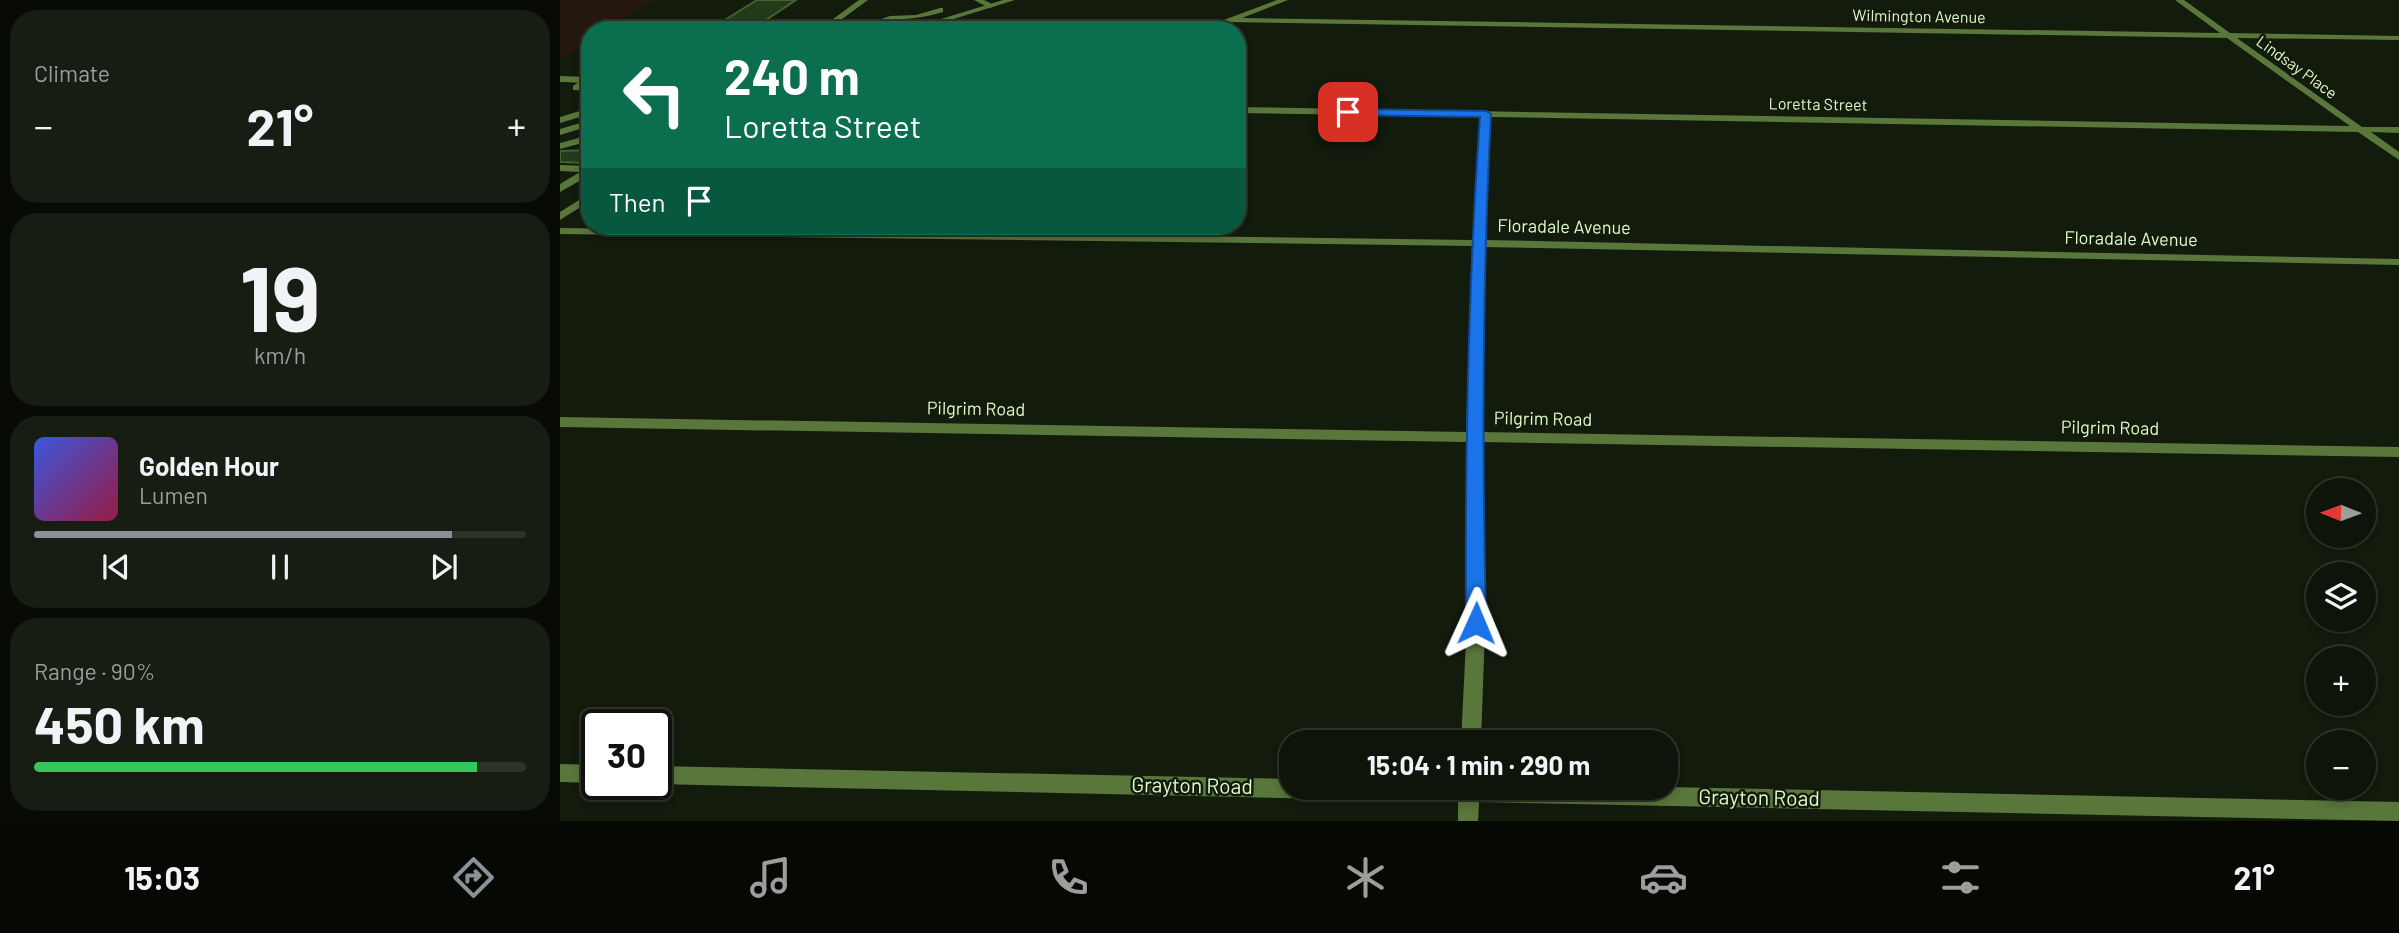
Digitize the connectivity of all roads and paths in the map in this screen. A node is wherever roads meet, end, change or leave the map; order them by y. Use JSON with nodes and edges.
{"nodes":[{"id":1,"x":864,"y":0,"type":"edge"},
{"id":2,"x":978,"y":0,"type":"edge"},
{"id":3,"x":1011,"y":0,"type":"edge"},
{"id":4,"x":1284,"y":0,"type":"edge"},
{"id":5,"x":2179,"y":0,"type":"edge"},
{"id":6,"x":992,"y":6,"type":"junction"},
{"id":7,"x":940,"y":10,"type":"dead end"},
{"id":8,"x":917,"y":17,"type":"junction"},
{"id":9,"x":1228,"y":20,"type":"joint"},
{"id":10,"x":835,"y":21,"type":"edge"},
{"id":11,"x":881,"y":21,"type":"edge"},
{"id":12,"x":926,"y":21,"type":"edge"},
{"id":13,"x":937,"y":21,"type":"edge"},
{"id":14,"x":2228,"y":35,"type":"junction"},
{"id":15,"x":2399,"y":38,"type":"edge"},
{"id":16,"x":560,"y":79,"type":"edge"},
{"id":17,"x":581,"y":81,"type":"edge"},
{"id":18,"x":1246,"y":110,"type":"edge"},
{"id":19,"x":581,"y":114,"type":"edge"},
{"id":20,"x":1486,"y":114,"type":"junction"},
{"id":21,"x":560,"y":120,"type":"edge"},
{"id":22,"x":581,"y":126,"type":"edge"},
{"id":23,"x":2360,"y":129,"type":"junction"},
{"id":24,"x":2399,"y":130,"type":"edge"},
{"id":25,"x":560,"y":132,"type":"edge"},
{"id":26,"x":581,"y":140,"type":"edge"},
{"id":27,"x":581,"y":144,"type":"edge"},
{"id":28,"x":560,"y":146,"type":"edge"},
{"id":29,"x":572,"y":150,"type":"dead end"},
{"id":30,"x":2399,"y":157,"type":"edge"},
{"id":31,"x":581,"y":159,"type":"dead end"},
{"id":32,"x":563,"y":168,"type":"edge"},
{"id":33,"x":581,"y":169,"type":"edge"},
{"id":34,"x":581,"y":176,"type":"edge"},
{"id":35,"x":560,"y":189,"type":"edge"},
{"id":36,"x":581,"y":202,"type":"edge"},
{"id":37,"x":560,"y":217,"type":"edge"},
{"id":38,"x":560,"y":231,"type":"edge"},
{"id":39,"x":581,"y":231,"type":"edge"},
{"id":40,"x":866,"y":235,"type":"edge"},
{"id":41,"x":1478,"y":243,"type":"junction"},
{"id":42,"x":2399,"y":261,"type":"edge"},
{"id":43,"x":560,"y":422,"type":"edge"},
{"id":44,"x":1473,"y":437,"type":"junction"},
{"id":45,"x":2399,"y":452,"type":"edge"},
{"id":46,"x":1472,"y":730,"type":"edge"},
{"id":47,"x":560,"y":773,"type":"edge"},
{"id":48,"x":581,"y":774,"type":"edge"},
{"id":49,"x":672,"y":775,"type":"edge"},
{"id":50,"x":1279,"y":786,"type":"edge"},
{"id":51,"x":1678,"y":795,"type":"edge"},
{"id":52,"x":1469,"y":800,"type":"edge"},
{"id":53,"x":2399,"y":812,"type":"edge"},
{"id":54,"x":1468,"y":821,"type":"edge"}],
"edges":[{"from":1,"to":10,"type":"street"},
{"from":2,"to":6,"type":"street"},
{"from":3,"to":6,"type":"street"},
{"from":4,"to":9,"type":"street"},
{"from":5,"to":14,"type":"street","name":"Lindsay Place"},
{"from":6,"to":13,"type":"street"},
{"from":7,"to":8,"type":"street"},
{"from":8,"to":11,"type":"street"},
{"from":8,"to":12,"type":"street"},
{"from":9,"to":14,"type":"street","name":"Wilmington Avenue"},
{"from":14,"to":15,"type":"street","name":"Wilmington Avenue"},
{"from":14,"to":23,"type":"street","name":"Lindsay Place"},
{"from":16,"to":17,"type":"street"},
{"from":18,"to":20,"type":"street","name":"Loretta Street"},
{"from":19,"to":21,"type":"street"},
{"from":20,"to":23,"type":"street","name":"Loretta Street"},
{"from":20,"to":41,"type":"street"},
{"from":22,"to":25,"type":"street"},
{"from":23,"to":24,"type":"street","name":"Loretta Street"},
{"from":23,"to":30,"type":"street","name":"Lindsay Place"},
{"from":26,"to":28,"type":"street"},
{"from":27,"to":29,"type":"street"},
{"from":31,"to":32,"type":"street"},
{"from":32,"to":33,"type":"street"},
{"from":34,"to":35,"type":"street"},
{"from":36,"to":37,"type":"street"},
{"from":38,"to":39,"type":"street","name":"Floradale Avenue"},
{"from":40,"to":41,"type":"street","name":"Floradale Avenue"},
{"from":41,"to":42,"type":"street","name":"Floradale Avenue"},
{"from":41,"to":44,"type":"street"},
{"from":43,"to":44,"type":"street","name":"Pilgrim Road"},
{"from":44,"to":45,"type":"street","name":"Pilgrim Road"},
{"from":44,"to":46,"type":"street"},
{"from":47,"to":48,"type":"street"},
{"from":49,"to":50,"type":"street","name":"Grayton Road"},
{"from":51,"to":53,"type":"street","name":"Grayton Road"},
{"from":52,"to":54,"type":"street"}]}
